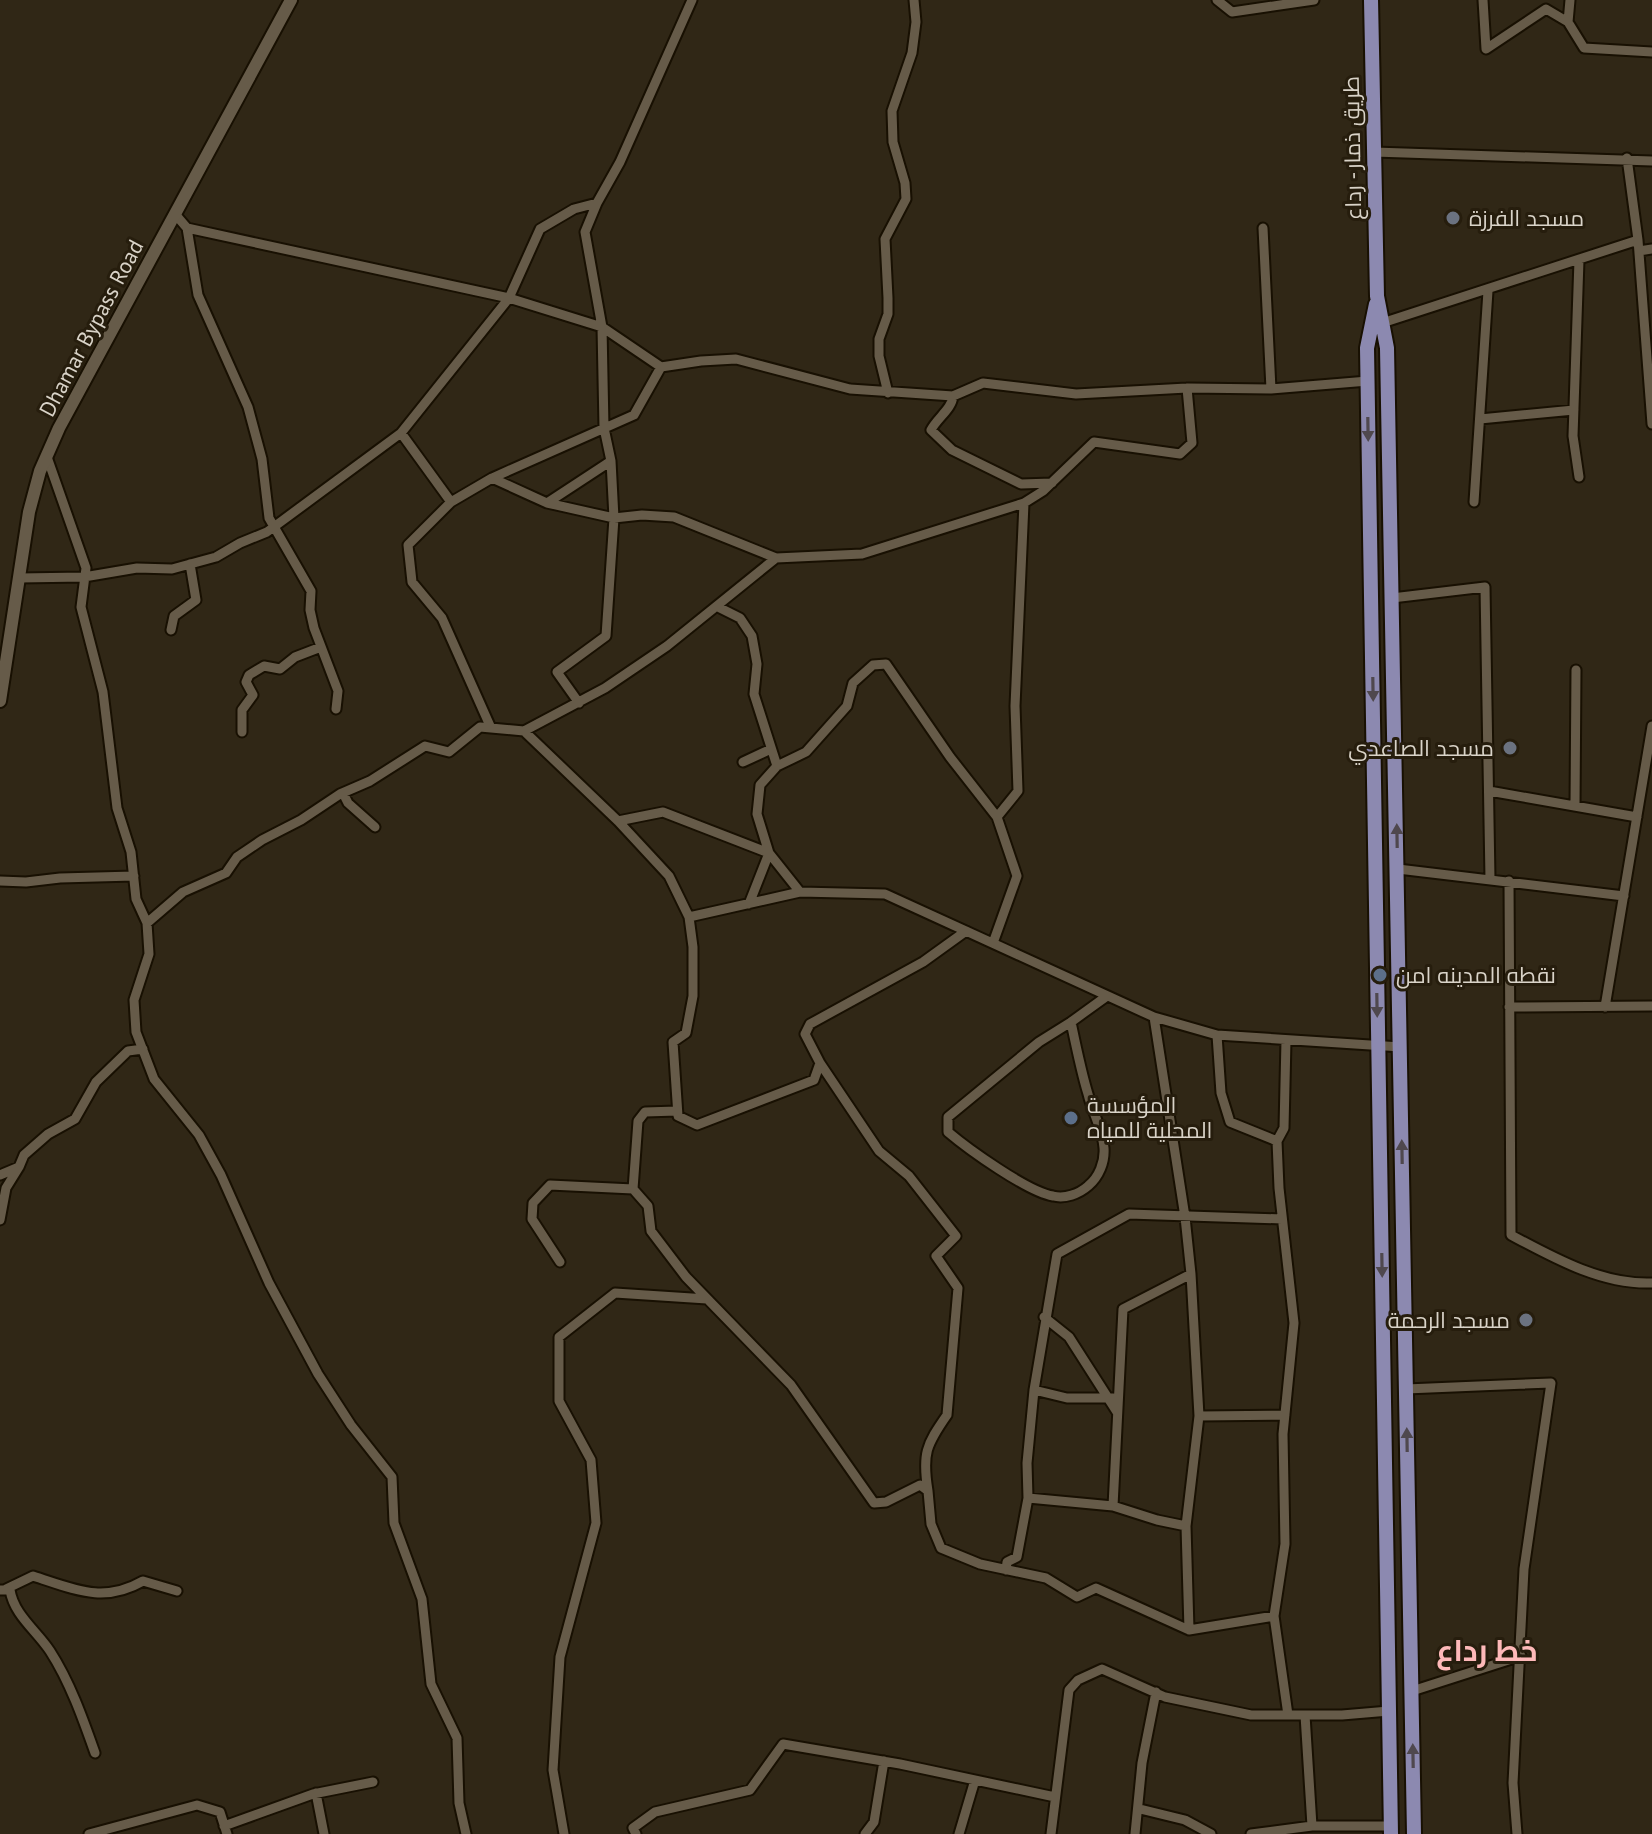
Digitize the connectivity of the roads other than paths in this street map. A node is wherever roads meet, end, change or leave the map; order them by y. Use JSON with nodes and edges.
{"nodes":[{"id":1,"x":291,"y":0,"type":"edge"},
{"id":2,"x":692,"y":0,"type":"edge"},
{"id":3,"x":914,"y":0,"type":"edge"},
{"id":4,"x":1217,"y":0,"type":"edge"},
{"id":5,"x":1314,"y":0,"type":"edge"},
{"id":6,"x":1371,"y":0,"type":"edge"},
{"id":7,"x":1483,"y":0,"type":"edge"},
{"id":8,"x":1570,"y":0,"type":"edge"},
{"id":9,"x":1568,"y":22,"type":"junction"},
{"id":10,"x":1652,"y":52,"type":"edge"},
{"id":11,"x":1374,"y":152,"type":"junction"},
{"id":12,"x":1627,"y":158,"type":"junction"},
{"id":13,"x":1652,"y":161,"type":"edge"},
{"id":14,"x":597,"y":203,"type":"junction"},
{"id":15,"x":175,"y":214,"type":"junction"},
{"id":16,"x":187,"y":228,"type":"junction"},
{"id":17,"x":1263,"y":228,"type":"dead end"},
{"id":18,"x":1639,"y":246,"type":"junction"},
{"id":19,"x":1652,"y":249,"type":"edge"},
{"id":20,"x":1579,"y":260,"type":"junction"},
{"id":21,"x":1488,"y":291,"type":"junction"},
{"id":22,"x":509,"y":298,"type":"junction"},
{"id":23,"x":1648,"y":311,"type":"edge"},
{"id":24,"x":1377,"y":325,"type":"junction"},
{"id":25,"x":602,"y":327,"type":"junction"},
{"id":26,"x":661,"y":367,"type":"junction"},
{"id":27,"x":1368,"y":381,"type":"junction"},
{"id":28,"x":1187,"y":388,"type":"junction"},
{"id":29,"x":1271,"y":389,"type":"junction"},
{"id":30,"x":888,"y":393,"type":"junction"},
{"id":31,"x":953,"y":396,"type":"junction"},
{"id":32,"x":1574,"y":410,"type":"junction"},
{"id":33,"x":1480,"y":419,"type":"junction"},
{"id":34,"x":1652,"y":424,"type":"edge"},
{"id":35,"x":604,"y":428,"type":"junction"},
{"id":36,"x":401,"y":433,"type":"junction"},
{"id":37,"x":47,"y":457,"type":"junction"},
{"id":38,"x":611,"y":461,"type":"junction"},
{"id":39,"x":1579,"y":477,"type":"dead end"},
{"id":40,"x":492,"y":478,"type":"junction"},
{"id":41,"x":1052,"y":483,"type":"junction"},
{"id":42,"x":451,"y":502,"type":"junction"},
{"id":43,"x":1474,"y":502,"type":"dead end"},
{"id":44,"x":547,"y":503,"type":"junction"},
{"id":45,"x":1024,"y":503,"type":"junction"},
{"id":46,"x":614,"y":518,"type":"junction"},
{"id":47,"x":274,"y":527,"type":"junction"},
{"id":48,"x":776,"y":558,"type":"junction"},
{"id":49,"x":190,"y":564,"type":"junction"},
{"id":50,"x":84,"y":577,"type":"junction"},
{"id":51,"x":19,"y":578,"type":"junction"},
{"id":52,"x":1392,"y":598,"type":"junction"},
{"id":53,"x":718,"y":607,"type":"junction"},
{"id":54,"x":171,"y":630,"type":"dead end"},
{"id":55,"x":321,"y":647,"type":"junction"},
{"id":56,"x":1576,"y":670,"type":"dead end"},
{"id":57,"x":0,"y":701,"type":"edge"},
{"id":58,"x":579,"y":703,"type":"junction"},
{"id":59,"x":336,"y":709,"type":"dead end"},
{"id":60,"x":1652,"y":726,"type":"edge"},
{"id":61,"x":491,"y":728,"type":"junction"},
{"id":62,"x":524,"y":731,"type":"junction"},
{"id":63,"x":242,"y":732,"type":"dead end"},
{"id":64,"x":771,"y":749,"type":"junction"},
{"id":65,"x":743,"y":762,"type":"dead end"},
{"id":66,"x":777,"y":766,"type":"junction"},
{"id":67,"x":1489,"y":791,"type":"junction"},
{"id":68,"x":343,"y":793,"type":"junction"},
{"id":69,"x":1575,"y":806,"type":"junction"},
{"id":70,"x":997,"y":817,"type":"junction"},
{"id":71,"x":1637,"y":817,"type":"junction"},
{"id":72,"x":618,"y":821,"type":"junction"},
{"id":73,"x":375,"y":827,"type":"dead end"},
{"id":74,"x":769,"y":853,"type":"junction"},
{"id":75,"x":1398,"y":869,"type":"junction"},
{"id":76,"x":134,"y":876,"type":"junction"},
{"id":77,"x":1490,"y":879,"type":"junction"},
{"id":78,"x":0,"y":881,"type":"edge"},
{"id":79,"x":1509,"y":881,"type":"junction"},
{"id":80,"x":800,"y":892,"type":"junction"},
{"id":81,"x":1624,"y":896,"type":"junction"},
{"id":82,"x":749,"y":904,"type":"junction"},
{"id":83,"x":689,"y":917,"type":"junction"},
{"id":84,"x":147,"y":923,"type":"junction"},
{"id":85,"x":966,"y":931,"type":"junction"},
{"id":86,"x":1376,"y":935,"type":"junction"},
{"id":87,"x":1399,"y":935,"type":"junction"},
{"id":88,"x":993,"y":943,"type":"junction"},
{"id":89,"x":1107,"y":996,"type":"junction"},
{"id":90,"x":1652,"y":1006,"type":"edge"},
{"id":91,"x":1509,"y":1007,"type":"junction"},
{"id":92,"x":1605,"y":1007,"type":"junction"},
{"id":93,"x":1154,"y":1017,"type":"junction"},
{"id":94,"x":1071,"y":1022,"type":"junction"},
{"id":95,"x":1217,"y":1035,"type":"junction"},
{"id":96,"x":1286,"y":1040,"type":"junction"},
{"id":97,"x":1378,"y":1046,"type":"junction"},
{"id":98,"x":1401,"y":1047,"type":"junction"},
{"id":99,"x":143,"y":1049,"type":"junction"},
{"id":100,"x":820,"y":1063,"type":"junction"},
{"id":101,"x":677,"y":1111,"type":"junction"},
{"id":102,"x":1277,"y":1141,"type":"junction"},
{"id":103,"x":19,"y":1167,"type":"junction"},
{"id":104,"x":0,"y":1175,"type":"edge"},
{"id":105,"x":633,"y":1189,"type":"junction"},
{"id":106,"x":1185,"y":1217,"type":"junction"},
{"id":107,"x":1282,"y":1219,"type":"junction"},
{"id":108,"x":0,"y":1220,"type":"edge"},
{"id":109,"x":560,"y":1262,"type":"dead end"},
{"id":110,"x":1191,"y":1274,"type":"junction"},
{"id":111,"x":1652,"y":1283,"type":"edge"},
{"id":112,"x":707,"y":1299,"type":"junction"},
{"id":113,"x":1044,"y":1317,"type":"junction"},
{"id":114,"x":1383,"y":1353,"type":"junction"},
{"id":115,"x":1406,"y":1356,"type":"junction"},
{"id":116,"x":1406,"y":1389,"type":"junction"},
{"id":117,"x":1034,"y":1390,"type":"junction"},
{"id":118,"x":1114,"y":1398,"type":"junction"},
{"id":119,"x":1285,"y":1415,"type":"junction"},
{"id":120,"x":1199,"y":1416,"type":"junction"},
{"id":121,"x":1386,"y":1477,"type":"junction"},
{"id":122,"x":1408,"y":1482,"type":"junction"},
{"id":123,"x":928,"y":1491,"type":"junction"},
{"id":124,"x":1028,"y":1498,"type":"junction"},
{"id":125,"x":1113,"y":1506,"type":"junction"},
{"id":126,"x":1186,"y":1526,"type":"junction"},
{"id":127,"x":1006,"y":1570,"type":"junction"},
{"id":128,"x":1,"y":1591,"type":"edge"},
{"id":129,"x":177,"y":1591,"type":"dead end"},
{"id":130,"x":1274,"y":1616,"type":"junction"},
{"id":131,"x":1189,"y":1630,"type":"junction"},
{"id":132,"x":1521,"y":1656,"type":"junction"},
{"id":133,"x":1412,"y":1691,"type":"junction"},
{"id":134,"x":1156,"y":1692,"type":"junction"},
{"id":135,"x":1389,"y":1711,"type":"junction"},
{"id":136,"x":1288,"y":1715,"type":"junction"},
{"id":137,"x":1305,"y":1715,"type":"junction"},
{"id":138,"x":95,"y":1753,"type":"dead end"},
{"id":139,"x":884,"y":1761,"type":"junction"},
{"id":140,"x":975,"y":1780,"type":"junction"},
{"id":141,"x":373,"y":1782,"type":"dead end"},
{"id":142,"x":316,"y":1793,"type":"junction"},
{"id":143,"x":1055,"y":1797,"type":"junction"},
{"id":144,"x":1140,"y":1809,"type":"junction"},
{"id":145,"x":1312,"y":1826,"type":"junction"},
{"id":146,"x":226,"y":1830,"type":"edge"},
{"id":147,"x":1391,"y":1830,"type":"edge"},
{"id":148,"x":1296,"y":1832,"type":"edge"},
{"id":149,"x":89,"y":1834,"type":"edge"},
{"id":150,"x":324,"y":1834,"type":"edge"},
{"id":151,"x":466,"y":1834,"type":"edge"},
{"id":152,"x":564,"y":1834,"type":"edge"},
{"id":153,"x":636,"y":1834,"type":"edge"},
{"id":154,"x":865,"y":1834,"type":"edge"},
{"id":155,"x":959,"y":1834,"type":"edge"},
{"id":156,"x":1051,"y":1834,"type":"edge"},
{"id":157,"x":1135,"y":1834,"type":"edge"},
{"id":158,"x":1211,"y":1834,"type":"edge"},
{"id":159,"x":1251,"y":1834,"type":"edge"},
{"id":160,"x":1414,"y":1834,"type":"edge"},
{"id":161,"x":1517,"y":1834,"type":"edge"}],
"edges":[{"from":1,"to":15,"type":"main road","name":"Dhamar Bypass Road"},
{"from":2,"to":14,"type":"street"},
{"from":3,"to":30,"type":"street"},
{"from":4,"to":5,"type":"street"},
{"from":6,"to":11,"type":"main road","name":"طريق ذمار - رداع"},
{"from":7,"to":9,"type":"street"},
{"from":8,"to":9,"type":"street"},
{"from":9,"to":10,"type":"street"},
{"from":11,"to":12,"type":"street"},
{"from":11,"to":24,"type":"main road","name":"طريق ذمار - رداع"},
{"from":12,"to":13,"type":"street"},
{"from":12,"to":18,"type":"street"},
{"from":14,"to":22,"type":"street"},
{"from":14,"to":25,"type":"street"},
{"from":15,"to":16,"type":"street"},
{"from":15,"to":37,"type":"main road","name":"Dhamar Bypass Road"},
{"from":16,"to":22,"type":"street"},
{"from":16,"to":47,"type":"street"},
{"from":17,"to":29,"type":"street"},
{"from":18,"to":19,"type":"street"},
{"from":18,"to":20,"type":"street"},
{"from":18,"to":23,"type":"street"},
{"from":20,"to":21,"type":"street"},
{"from":20,"to":32,"type":"street"},
{"from":21,"to":24,"type":"street"},
{"from":21,"to":33,"type":"street"},
{"from":22,"to":25,"type":"street"},
{"from":22,"to":36,"type":"street"},
{"from":23,"to":34,"type":"street"},
{"from":24,"to":27,"type":"main road"},
{"from":24,"to":52,"type":"main road"},
{"from":25,"to":26,"type":"street"},
{"from":25,"to":35,"type":"street"},
{"from":26,"to":30,"type":"street"},
{"from":26,"to":35,"type":"street"},
{"from":27,"to":29,"type":"street"},
{"from":27,"to":86,"type":"main road","one_way":true},
{"from":28,"to":29,"type":"street"},
{"from":28,"to":31,"type":"street"},
{"from":28,"to":41,"type":"street"},
{"from":30,"to":31,"type":"street"},
{"from":31,"to":41,"type":"street"},
{"from":32,"to":33,"type":"street"},
{"from":32,"to":39,"type":"street"},
{"from":33,"to":43,"type":"street"},
{"from":35,"to":38,"type":"street"},
{"from":35,"to":40,"type":"street"},
{"from":36,"to":42,"type":"street"},
{"from":36,"to":47,"type":"street"},
{"from":37,"to":50,"type":"street"},
{"from":37,"to":51,"type":"main road","name":"Dhamar Bypass Road"},
{"from":38,"to":44,"type":"street"},
{"from":38,"to":46,"type":"street"},
{"from":40,"to":42,"type":"street"},
{"from":40,"to":44,"type":"street"},
{"from":41,"to":45,"type":"street"},
{"from":42,"to":61,"type":"street"},
{"from":44,"to":46,"type":"street"},
{"from":45,"to":48,"type":"street"},
{"from":45,"to":70,"type":"street"},
{"from":46,"to":48,"type":"street"},
{"from":46,"to":58,"type":"street"},
{"from":47,"to":49,"type":"street"},
{"from":47,"to":55,"type":"street"},
{"from":48,"to":53,"type":"street"},
{"from":49,"to":50,"type":"street"},
{"from":49,"to":54,"type":"street"},
{"from":50,"to":51,"type":"street"},
{"from":50,"to":76,"type":"street"},
{"from":51,"to":57,"type":"main road","name":"Dhamar Bypass Road"},
{"from":52,"to":67,"type":"street"},
{"from":75,"to":52,"type":"main road","one_way":true},
{"from":53,"to":58,"type":"street"},
{"from":53,"to":64,"type":"street"},
{"from":55,"to":59,"type":"street"},
{"from":55,"to":63,"type":"street"},
{"from":56,"to":69,"type":"street"},
{"from":58,"to":62,"type":"street"},
{"from":60,"to":71,"type":"street"},
{"from":61,"to":62,"type":"street"},
{"from":61,"to":68,"type":"street"},
{"from":62,"to":72,"type":"street"},
{"from":64,"to":65,"type":"street"},
{"from":64,"to":66,"type":"street"},
{"from":66,"to":70,"type":"street"},
{"from":66,"to":74,"type":"street"},
{"from":67,"to":69,"type":"street"},
{"from":67,"to":77,"type":"street"},
{"from":68,"to":73,"type":"street"},
{"from":68,"to":84,"type":"street"},
{"from":69,"to":71,"type":"street"},
{"from":70,"to":88,"type":"street"},
{"from":71,"to":81,"type":"street"},
{"from":72,"to":74,"type":"street"},
{"from":72,"to":83,"type":"street"},
{"from":74,"to":80,"type":"street"},
{"from":74,"to":82,"type":"street"},
{"from":75,"to":77,"type":"street"},
{"from":75,"to":87,"type":"main road"},
{"from":76,"to":78,"type":"street"},
{"from":76,"to":84,"type":"street"},
{"from":77,"to":79,"type":"street"},
{"from":79,"to":81,"type":"street"},
{"from":79,"to":91,"type":"street"},
{"from":80,"to":82,"type":"street"},
{"from":80,"to":85,"type":"street"},
{"from":81,"to":92,"type":"street"},
{"from":82,"to":83,"type":"street"},
{"from":83,"to":101,"type":"street"},
{"from":84,"to":99,"type":"street"},
{"from":85,"to":88,"type":"street"},
{"from":85,"to":100,"type":"street"},
{"from":86,"to":87,"type":"main road"},
{"from":86,"to":97,"type":"main road","one_way":true},
{"from":87,"to":98,"type":"main road"},
{"from":88,"to":89,"type":"street"},
{"from":89,"to":93,"type":"street"},
{"from":89,"to":94,"type":"street"},
{"from":90,"to":92,"type":"street"},
{"from":91,"to":92,"type":"street"},
{"from":91,"to":111,"type":"street"},
{"from":93,"to":95,"type":"street"},
{"from":93,"to":106,"type":"street"},
{"from":94,"to":94,"type":"street"},
{"from":95,"to":96,"type":"street"},
{"from":95,"to":102,"type":"street"},
{"from":96,"to":97,"type":"street"},
{"from":96,"to":102,"type":"street"},
{"from":97,"to":98,"type":"street"},
{"from":97,"to":114,"type":"main road","one_way":true},
{"from":115,"to":98,"type":"main road","one_way":true},
{"from":99,"to":103,"type":"street"},
{"from":99,"to":151,"type":"street"},
{"from":100,"to":101,"type":"street"},
{"from":100,"to":123,"type":"street"},
{"from":101,"to":105,"type":"street"},
{"from":102,"to":107,"type":"street"},
{"from":103,"to":104,"type":"street"},
{"from":103,"to":108,"type":"street"},
{"from":105,"to":109,"type":"street"},
{"from":105,"to":112,"type":"street"},
{"from":106,"to":107,"type":"street"},
{"from":106,"to":110,"type":"street"},
{"from":106,"to":113,"type":"street"},
{"from":107,"to":119,"type":"street"},
{"from":110,"to":118,"type":"street"},
{"from":110,"to":120,"type":"street"},
{"from":112,"to":123,"type":"street"},
{"from":112,"to":152,"type":"street"},
{"from":113,"to":117,"type":"street"},
{"from":113,"to":118,"type":"street"},
{"from":114,"to":115,"type":"main road"},
{"from":114,"to":121,"type":"main road"},
{"from":115,"to":116,"type":"main road"},
{"from":122,"to":116,"type":"main road","one_way":true},
{"from":116,"to":132,"type":"street"},
{"from":117,"to":118,"type":"street"},
{"from":117,"to":124,"type":"street"},
{"from":118,"to":125,"type":"street"},
{"from":119,"to":120,"type":"street"},
{"from":119,"to":130,"type":"street"},
{"from":120,"to":126,"type":"street"},
{"from":121,"to":122,"type":"main road"},
{"from":121,"to":135,"type":"main road"},
{"from":122,"to":133,"type":"main road"},
{"from":123,"to":127,"type":"street"},
{"from":124,"to":125,"type":"street"},
{"from":124,"to":127,"type":"street"},
{"from":125,"to":126,"type":"street"},
{"from":126,"to":131,"type":"street"},
{"from":127,"to":131,"type":"street"},
{"from":128,"to":129,"type":"street"},
{"from":128,"to":138,"type":"street"},
{"from":130,"to":131,"type":"street"},
{"from":130,"to":136,"type":"street"},
{"from":132,"to":133,"type":"street"},
{"from":132,"to":161,"type":"street"},
{"from":160,"to":133,"type":"main road","one_way":true},
{"from":134,"to":136,"type":"street"},
{"from":134,"to":143,"type":"street"},
{"from":134,"to":144,"type":"street"},
{"from":135,"to":137,"type":"street"},
{"from":135,"to":147,"type":"main road"},
{"from":136,"to":137,"type":"street"},
{"from":137,"to":145,"type":"street"},
{"from":139,"to":140,"type":"street"},
{"from":139,"to":153,"type":"street"},
{"from":139,"to":154,"type":"street"},
{"from":140,"to":143,"type":"street"},
{"from":140,"to":155,"type":"street"},
{"from":141,"to":142,"type":"street"},
{"from":142,"to":146,"type":"street"},
{"from":142,"to":150,"type":"street"},
{"from":143,"to":156,"type":"street"},
{"from":144,"to":157,"type":"street"},
{"from":144,"to":158,"type":"street"},
{"from":145,"to":147,"type":"street"},
{"from":145,"to":148,"type":"street"},
{"from":146,"to":149,"type":"street"},
{"from":148,"to":159,"type":"street"}]}
